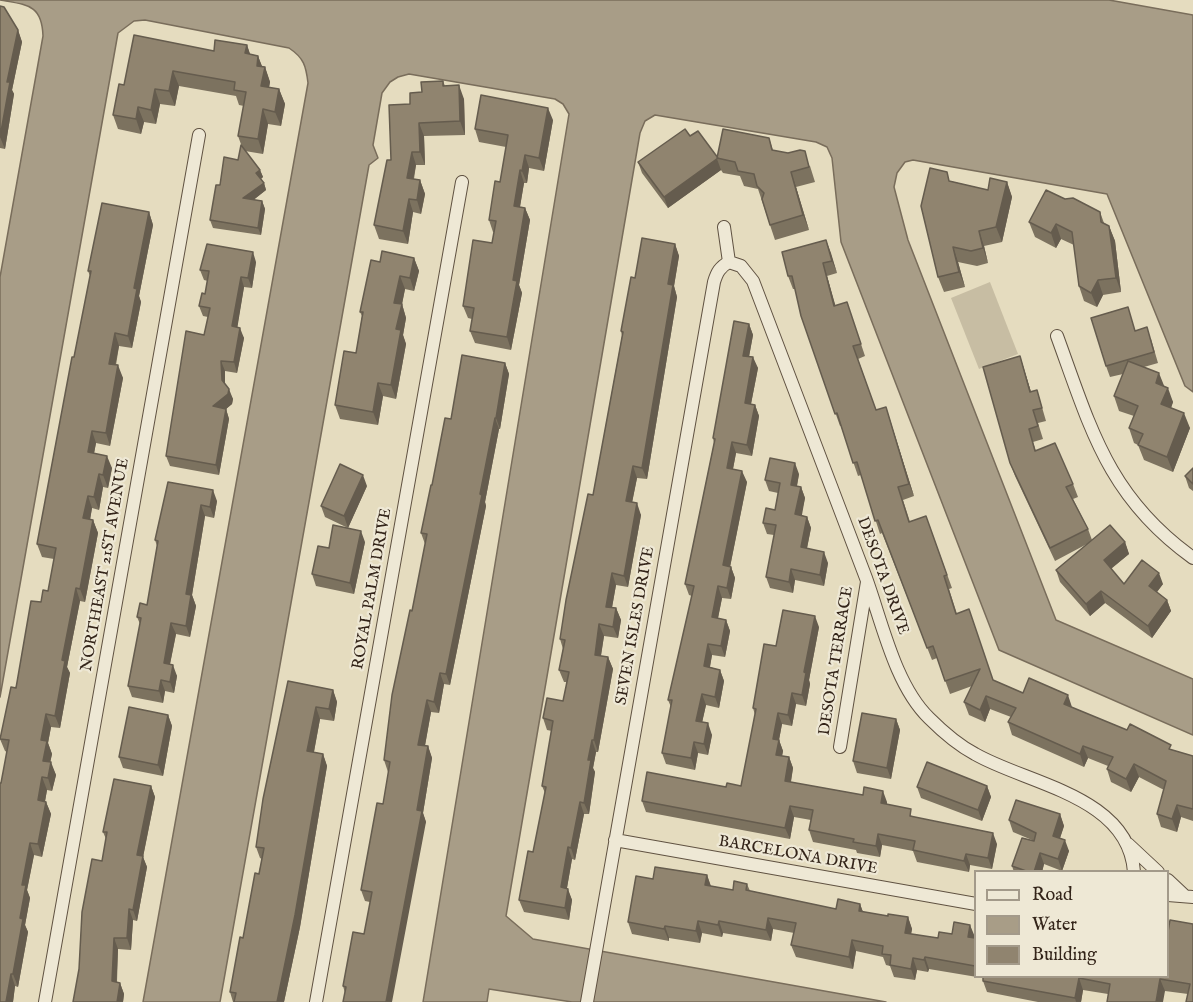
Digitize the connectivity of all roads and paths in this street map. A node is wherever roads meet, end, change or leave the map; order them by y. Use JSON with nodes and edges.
{"nodes":[{"id":1,"x":199,"y":135,"type":"dead end"},
{"id":2,"x":462,"y":182,"type":"dead end"},
{"id":3,"x":724,"y":227,"type":"dead end"},
{"id":4,"x":729,"y":262,"type":"junction"},
{"id":5,"x":1057,"y":336,"type":"dead end"},
{"id":6,"x":1193,"y":558,"type":"edge"},
{"id":7,"x":867,"y":581,"type":"junction"},
{"id":8,"x":840,"y":747,"type":"dead end"},
{"id":9,"x":615,"y":840,"type":"junction"},
{"id":10,"x":1126,"y":842,"type":"junction"},
{"id":11,"x":1134,"y":870,"type":"edge"},
{"id":12,"x":1156,"y":870,"type":"edge"},
{"id":13,"x":1169,"y":881,"type":"edge"},
{"id":14,"x":1169,"y":895,"type":"edge"},
{"id":15,"x":1189,"y":896,"type":"edge"},
{"id":16,"x":974,"y":904,"type":"edge"},
{"id":17,"x":45,"y":1002,"type":"edge"},
{"id":18,"x":316,"y":1002,"type":"edge"},
{"id":19,"x":586,"y":1002,"type":"edge"}],
"edges":[{"from":1,"to":17,"type":"street","name":"NORTHEAST 21ST AVENUE"},
{"from":2,"to":18,"type":"street","name":"ROYAL PALM DRIVE"},
{"from":3,"to":4,"type":"street"},
{"from":4,"to":7,"type":"street","name":"DESOTA DRIVE"},
{"from":4,"to":9,"type":"street","name":"SEVEN ISLES DRIVE"},
{"from":5,"to":6,"type":"street"},
{"from":7,"to":8,"type":"street","name":"DESOTA TERRACE"},
{"from":7,"to":10,"type":"street","name":"DESOTA DRIVE"},
{"from":9,"to":16,"type":"street","name":"BARCELONA DRIVE"},
{"from":9,"to":19,"type":"street","name":"SEVEN ISLES DRIVE"},
{"from":10,"to":11,"type":"street","name":"DESOTA DRIVE"},
{"from":10,"to":12,"type":"street","name":"DESOTA DRIVE"},
{"from":13,"to":15,"type":"street"},
{"from":14,"to":15,"type":"street"}]}
